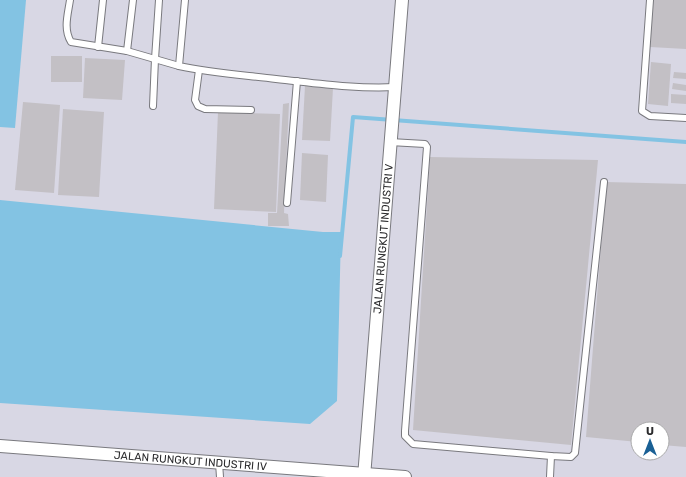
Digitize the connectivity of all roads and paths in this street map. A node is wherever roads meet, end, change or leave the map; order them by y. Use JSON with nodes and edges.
{"nodes":[{"id":1,"x":70,"y":0,"type":"edge"},
{"id":2,"x":103,"y":0,"type":"edge"},
{"id":3,"x":133,"y":0,"type":"edge"},
{"id":4,"x":159,"y":0,"type":"edge"},
{"id":5,"x":185,"y":0,"type":"edge"},
{"id":6,"x":402,"y":0,"type":"edge"},
{"id":7,"x":650,"y":0,"type":"edge"},
{"id":8,"x":98,"y":47,"type":"junction"},
{"id":9,"x":127,"y":50,"type":"junction"},
{"id":10,"x":155,"y":58,"type":"junction"},
{"id":11,"x":179,"y":66,"type":"junction"},
{"id":12,"x":199,"y":70,"type":"junction"},
{"id":13,"x":297,"y":81,"type":"junction"},
{"id":14,"x":395,"y":87,"type":"junction"},
{"id":15,"x":153,"y":106,"type":"dead end"},
{"id":16,"x":250,"y":110,"type":"dead end"},
{"id":17,"x":686,"y":118,"type":"edge"},
{"id":18,"x":391,"y":136,"type":"junction"},
{"id":19,"x":604,"y":182,"type":"dead end"},
{"id":20,"x":287,"y":203,"type":"dead end"},
{"id":21,"x":0,"y":446,"type":"edge"},
{"id":22,"x":551,"y":456,"type":"junction"},
{"id":23,"x":219,"y":463,"type":"junction"},
{"id":24,"x":364,"y":475,"type":"edge"},
{"id":25,"x":220,"y":477,"type":"edge"},
{"id":26,"x":405,"y":477,"type":"edge"},
{"id":27,"x":550,"y":477,"type":"edge"}],
"edges":[{"from":1,"to":8,"type":"lane"},
{"from":2,"to":8,"type":"lane"},
{"from":3,"to":9,"type":"lane"},
{"from":4,"to":10,"type":"lane"},
{"from":5,"to":11,"type":"lane"},
{"from":6,"to":14,"type":"street","name":"JALAN RUNGKUT INDUSTRI V"},
{"from":7,"to":17,"type":"lane"},
{"from":8,"to":9,"type":"lane"},
{"from":9,"to":10,"type":"lane"},
{"from":10,"to":11,"type":"lane"},
{"from":10,"to":15,"type":"lane"},
{"from":11,"to":12,"type":"lane"},
{"from":12,"to":13,"type":"lane"},
{"from":12,"to":16,"type":"lane"},
{"from":13,"to":14,"type":"lane"},
{"from":13,"to":20,"type":"lane"},
{"from":14,"to":18,"type":"street","name":"JALAN RUNGKUT INDUSTRI V"},
{"from":18,"to":22,"type":"lane"},
{"from":18,"to":24,"type":"street","name":"JALAN RUNGKUT INDUSTRI V"},
{"from":19,"to":22,"type":"lane"},
{"from":21,"to":23,"type":"street","name":"JALAN RUNGKUT INDUSTRI IV"},
{"from":22,"to":27,"type":"lane"},
{"from":23,"to":24,"type":"street","name":"JALAN RUNGKUT INDUSTRI IV"},
{"from":23,"to":25,"type":"lane"},
{"from":24,"to":26,"type":"street","name":"JALAN RUNGKUT INDUSTRI IV"}]}
